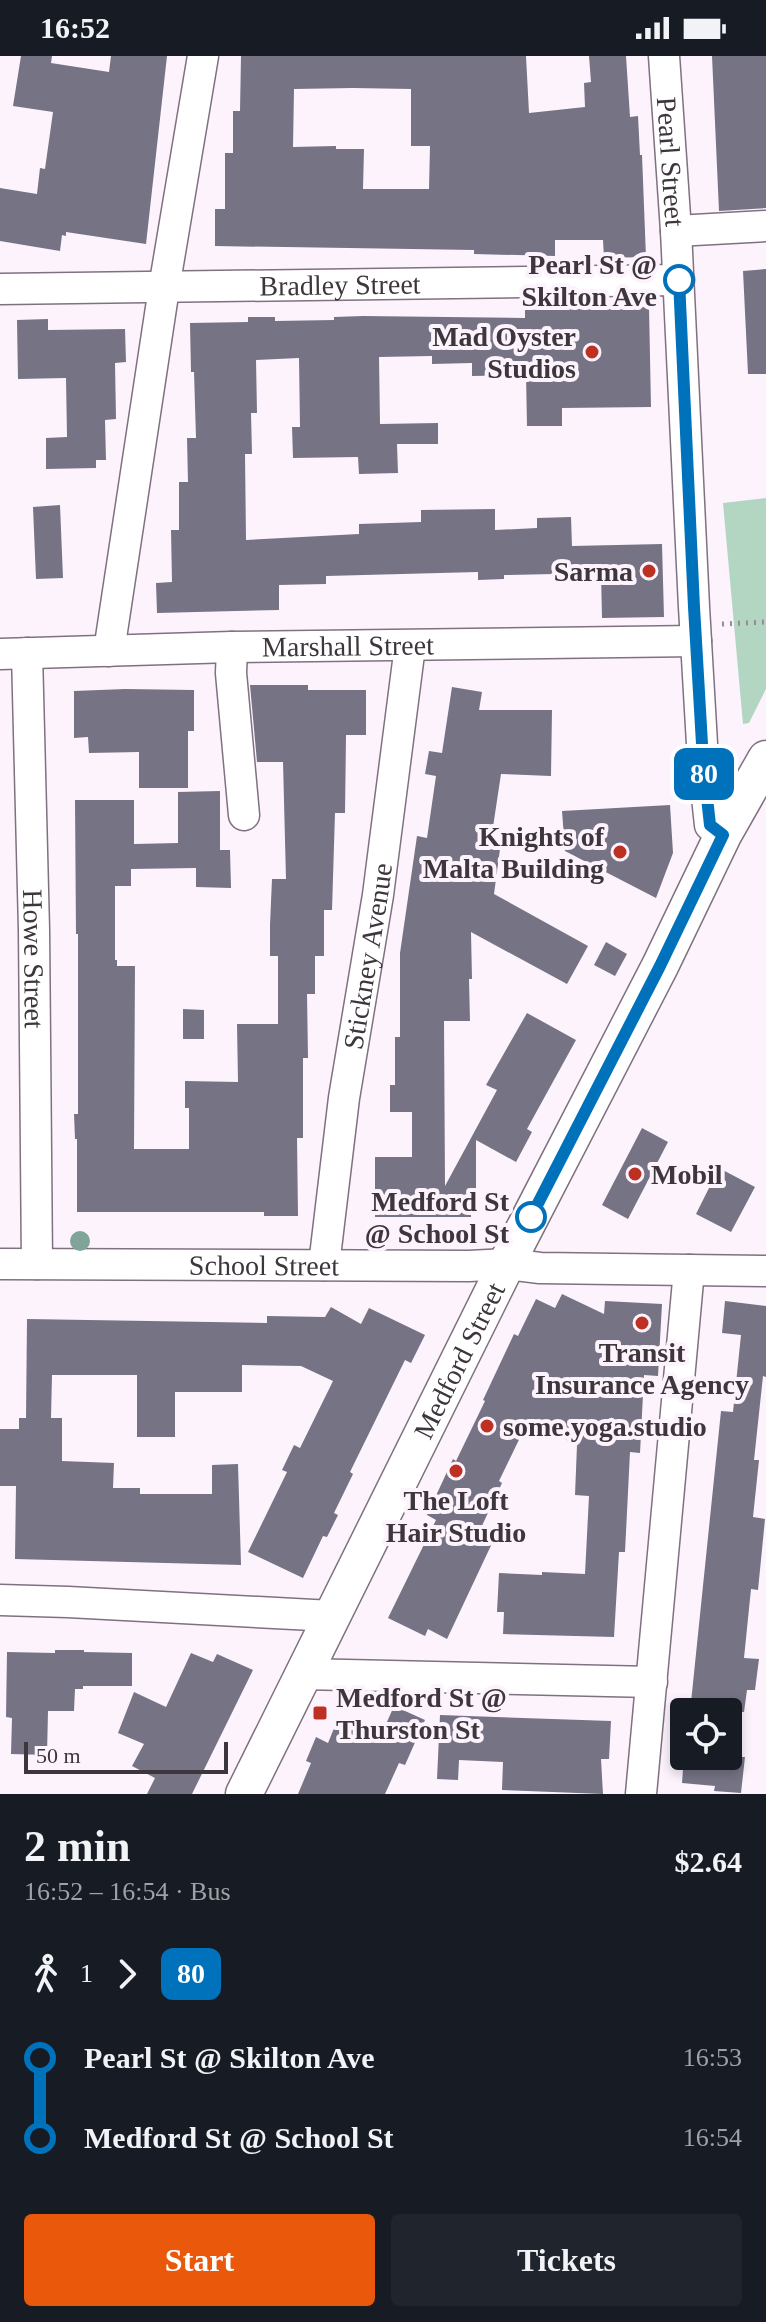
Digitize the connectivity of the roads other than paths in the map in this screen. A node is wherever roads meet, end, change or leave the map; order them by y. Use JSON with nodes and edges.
{"nodes":[{"id":1,"x":203,"y":56,"type":"edge"},
{"id":2,"x":664,"y":56,"type":"edge"},
{"id":3,"x":766,"y":226,"type":"edge"},
{"id":4,"x":676,"y":231,"type":"junction"},
{"id":5,"x":679,"y":280,"type":"junction"},
{"id":6,"x":164,"y":288,"type":"junction"},
{"id":7,"x":0,"y":289,"type":"edge"},
{"id":8,"x":696,"y":641,"type":"junction"},
{"id":9,"x":410,"y":646,"type":"junction"},
{"id":10,"x":232,"y":647,"type":"junction"},
{"id":11,"x":109,"y":651,"type":"junction"},
{"id":12,"x":13,"y":653,"type":"edge"},
{"id":13,"x":766,"y":759,"type":"edge"},
{"id":14,"x":244,"y":815,"type":"dead end"},
{"id":15,"x":723,"y":835,"type":"junction"},
{"id":16,"x":0,"y":1264,"type":"edge"},
{"id":17,"x":37,"y":1264,"type":"junction"},
{"id":18,"x":507,"y":1264,"type":"junction"},
{"id":19,"x":324,"y":1265,"type":"junction"},
{"id":20,"x":689,"y":1270,"type":"junction"},
{"id":21,"x":766,"y":1271,"type":"edge"},
{"id":22,"x":0,"y":1600,"type":"edge"},
{"id":23,"x":332,"y":1616,"type":"junction"},
{"id":24,"x":303,"y":1674,"type":"junction"},
{"id":25,"x":652,"y":1682,"type":"junction"},
{"id":26,"x":244,"y":1794,"type":"edge"},
{"id":27,"x":641,"y":1794,"type":"edge"}],
"edges":[{"from":1,"to":6,"type":"street"},
{"from":2,"to":4,"type":"street","name":"Pearl Street"},
{"from":3,"to":4,"type":"street"},
{"from":4,"to":5,"type":"street","name":"Pearl Street"},
{"from":5,"to":6,"type":"street","name":"Bradley Street"},
{"from":5,"to":8,"type":"street","name":"Pearl Street"},
{"from":6,"to":7,"type":"street","name":"Bradley Street"},
{"from":6,"to":11,"type":"street"},
{"from":8,"to":9,"type":"street","name":"Marshall Street"},
{"from":8,"to":15,"type":"street","name":"Pearl Street"},
{"from":9,"to":10,"type":"street","name":"Marshall Street"},
{"from":9,"to":19,"type":"street","name":"Stickney Avenue"},
{"from":10,"to":11,"type":"street","name":"Marshall Street"},
{"from":10,"to":14,"type":"street"},
{"from":11,"to":12,"type":"street","name":"Marshall Street"},
{"from":12,"to":17,"type":"street","name":"Howe Street"},
{"from":13,"to":15,"type":"main road","name":"Medford Street"},
{"from":15,"to":18,"type":"main road","name":"Medford Street"},
{"from":16,"to":17,"type":"street","name":"School Street"},
{"from":17,"to":19,"type":"street","name":"School Street"},
{"from":18,"to":19,"type":"street","name":"School Street"},
{"from":18,"to":20,"type":"street","name":"School Street"},
{"from":18,"to":23,"type":"main road","name":"Medford Street"},
{"from":20,"to":21,"type":"street","name":"School Street"},
{"from":20,"to":25,"type":"street"},
{"from":22,"to":23,"type":"street"},
{"from":23,"to":24,"type":"main road","name":"Medford Street"},
{"from":24,"to":25,"type":"street"},
{"from":24,"to":26,"type":"main road","name":"Medford Street"},
{"from":25,"to":27,"type":"street"}]}
